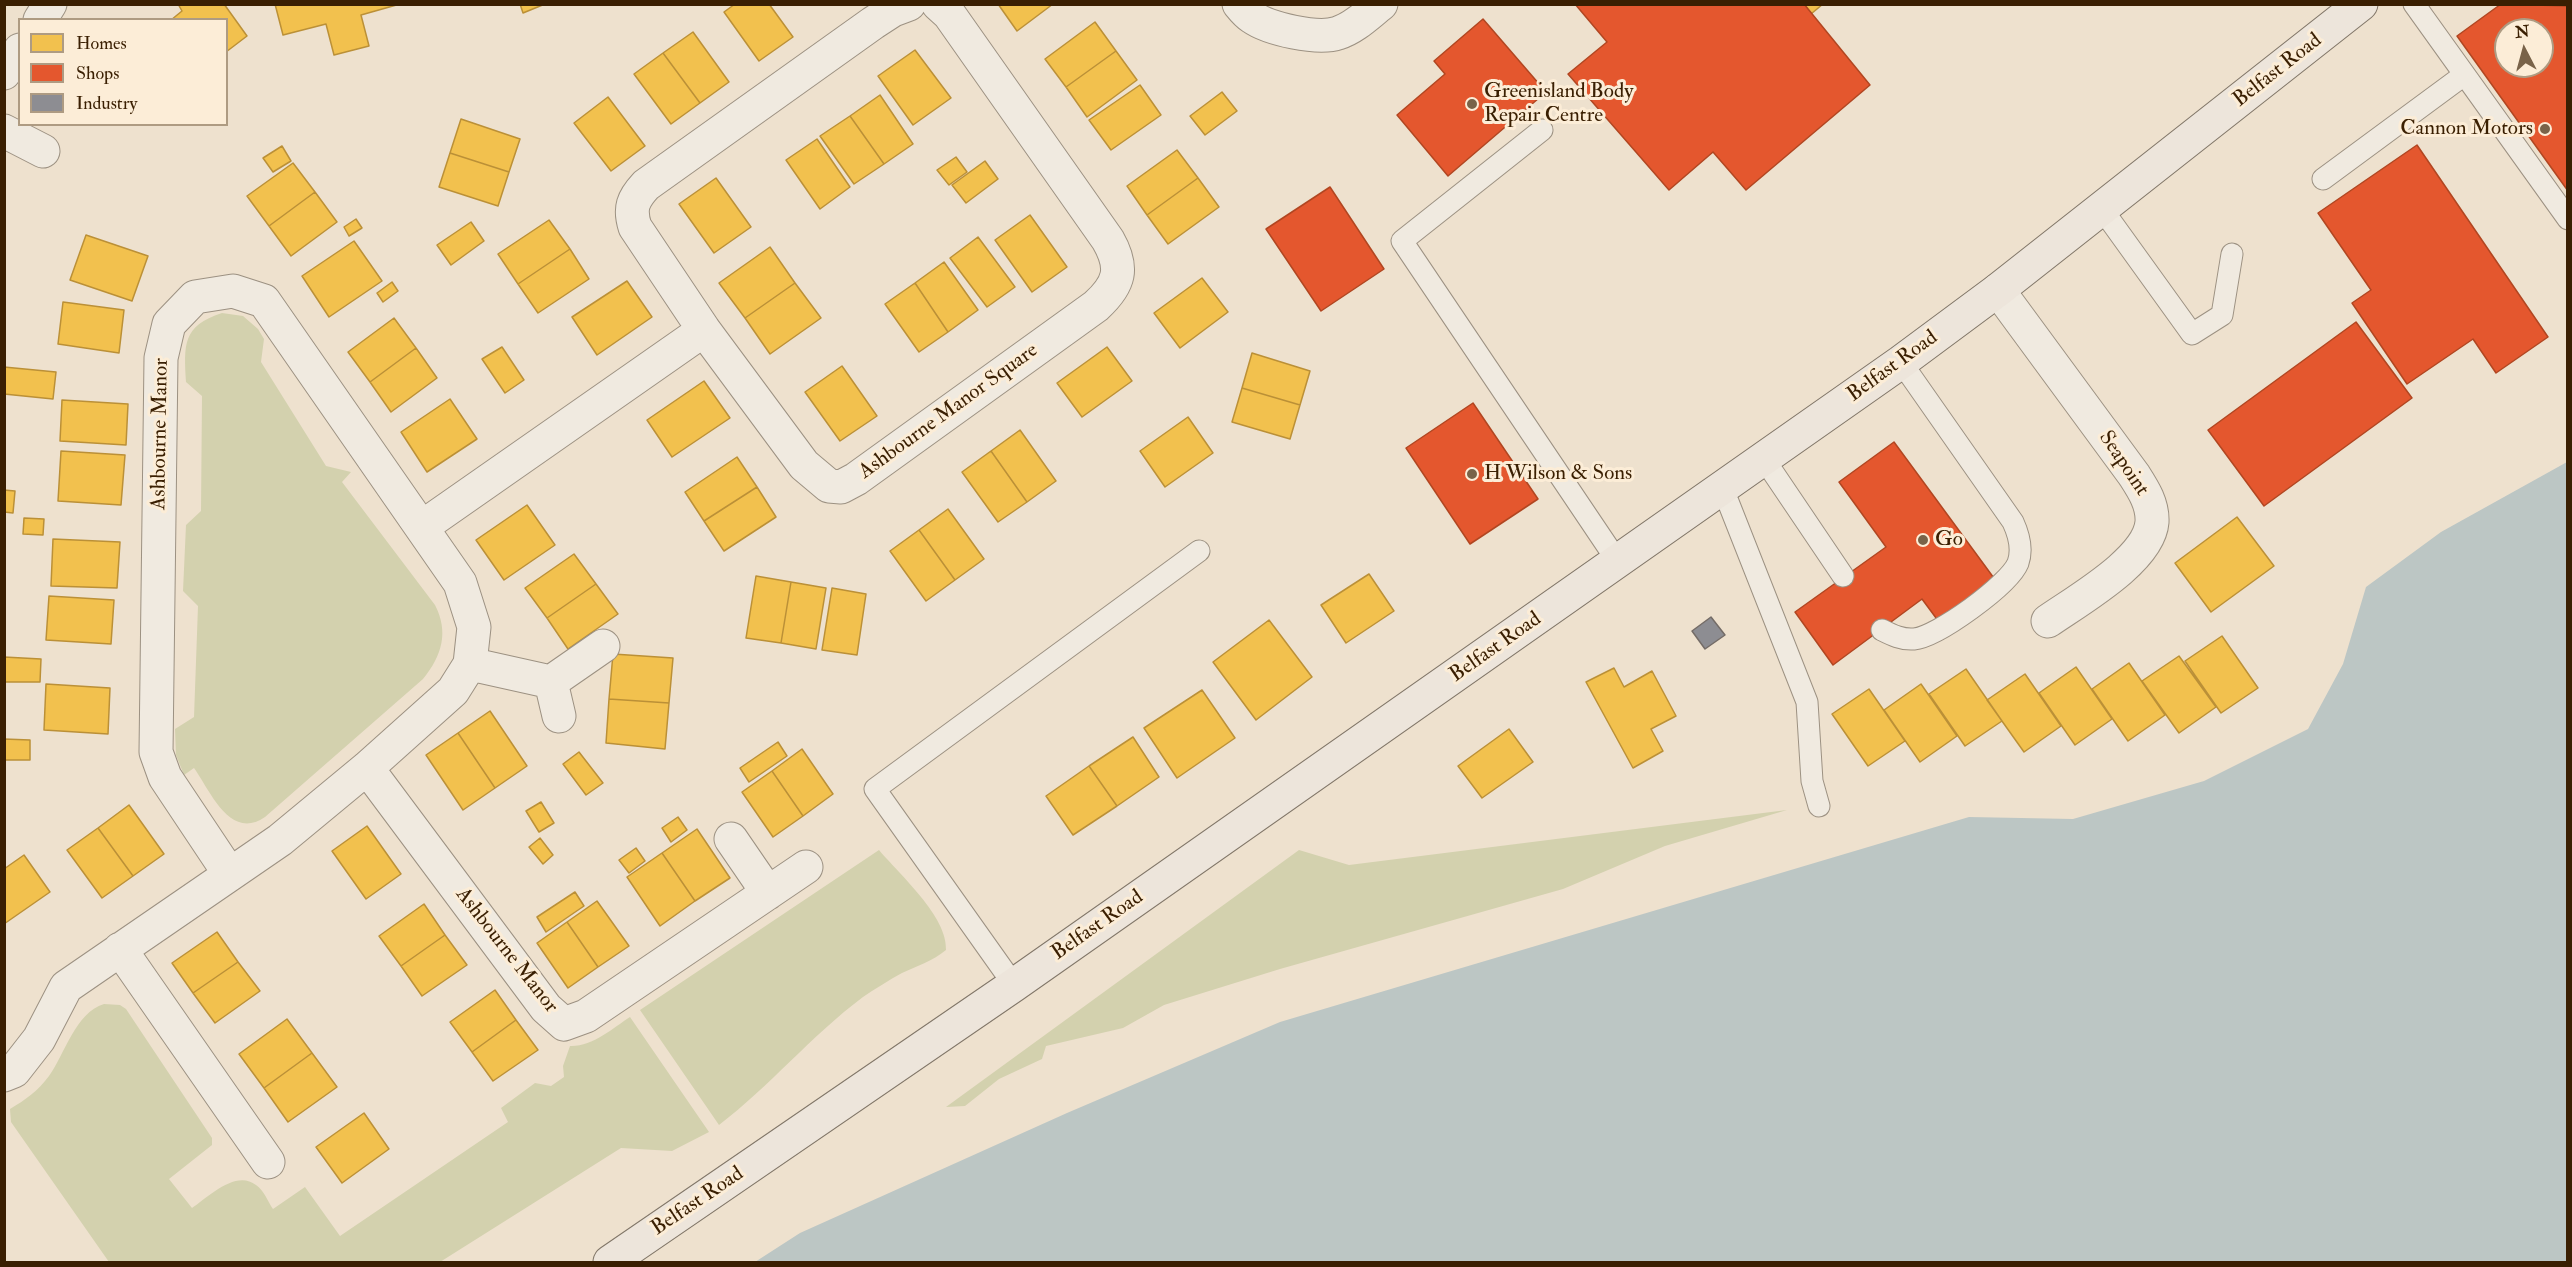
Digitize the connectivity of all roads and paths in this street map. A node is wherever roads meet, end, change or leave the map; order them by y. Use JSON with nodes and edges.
{"nodes":[{"id":1,"x":50,"y":4,"type":"edge"},
{"id":2,"x":909,"y":4,"type":"edge"},
{"id":3,"x":938,"y":4,"type":"edge"},
{"id":4,"x":1239,"y":4,"type":"edge"},
{"id":5,"x":1381,"y":4,"type":"edge"},
{"id":6,"x":2361,"y":4,"type":"edge"},
{"id":7,"x":2414,"y":4,"type":"edge"},
{"id":8,"x":41,"y":18,"type":"edge"},
{"id":9,"x":18,"y":53,"type":"edge"},
{"id":10,"x":4,"y":73,"type":"edge"},
{"id":11,"x":2464,"y":75,"type":"junction"},
{"id":12,"x":4,"y":130,"type":"edge"},
{"id":13,"x":1542,"y":130,"type":"dead end"},
{"id":14,"x":43,"y":151,"type":"dead end"},
{"id":15,"x":2323,"y":179,"type":"dead end"},
{"id":16,"x":2102,"y":209,"type":"junction"},
{"id":17,"x":2568,"y":219,"type":"edge"},
{"id":18,"x":2232,"y":254,"type":"dead end"},
{"id":19,"x":1998,"y":290,"type":"junction"},
{"id":20,"x":704,"y":330,"type":"junction"},
{"id":21,"x":1901,"y":362,"type":"junction"},
{"id":22,"x":1764,"y":459,"type":"junction"},
{"id":23,"x":1723,"y":489,"type":"junction"},
{"id":24,"x":422,"y":527,"type":"junction"},
{"id":25,"x":1199,"y":550,"type":"dead end"},
{"id":26,"x":1618,"y":562,"type":"junction"},
{"id":27,"x":1843,"y":576,"type":"dead end"},
{"id":28,"x":2048,"y":621,"type":"dead end"},
{"id":29,"x":1882,"y":630,"type":"dead end"},
{"id":30,"x":603,"y":646,"type":"dead end"},
{"id":31,"x":470,"y":664,"type":"junction"},
{"id":32,"x":551,"y":682,"type":"junction"},
{"id":33,"x":559,"y":716,"type":"dead end"},
{"id":34,"x":368,"y":768,"type":"junction"},
{"id":35,"x":1819,"y":806,"type":"dead end"},
{"id":36,"x":731,"y":839,"type":"dead end"},
{"id":37,"x":806,"y":867,"type":"dead end"},
{"id":38,"x":229,"y":873,"type":"junction"},
{"id":39,"x":768,"y":893,"type":"junction"},
{"id":40,"x":120,"y":950,"type":"junction"},
{"id":41,"x":1014,"y":985,"type":"junction"},
{"id":42,"x":4,"y":1075,"type":"edge"},
{"id":43,"x":268,"y":1162,"type":"dead end"},
{"id":44,"x":610,"y":1263,"type":"edge"}],
"edges":[{"from":1,"to":8,"type":"street"},
{"from":2,"to":20,"type":"street","name":"Ashbourne Manor Square"},
{"from":3,"to":20,"type":"street","name":"Ashbourne Manor Square"},
{"from":4,"to":5,"type":"street"},
{"from":6,"to":16,"type":"highway","name":"Belfast Road"},
{"from":7,"to":11,"type":"lane"},
{"from":9,"to":10,"type":"street"},
{"from":11,"to":15,"type":"lane"},
{"from":11,"to":17,"type":"lane"},
{"from":12,"to":14,"type":"street"},
{"from":13,"to":26,"type":"lane"},
{"from":16,"to":18,"type":"lane"},
{"from":16,"to":19,"type":"highway","name":"Belfast Road"},
{"from":19,"to":21,"type":"highway","name":"Belfast Road"},
{"from":19,"to":28,"type":"street","name":"Seapoint"},
{"from":20,"to":24,"type":"street"},
{"from":21,"to":22,"type":"highway","name":"Belfast Road"},
{"from":21,"to":29,"type":"lane"},
{"from":22,"to":23,"type":"highway","name":"Belfast Road"},
{"from":22,"to":27,"type":"lane"},
{"from":23,"to":26,"type":"highway","name":"Belfast Road"},
{"from":23,"to":35,"type":"lane"},
{"from":24,"to":31,"type":"street","name":"Ashbourne Manor"},
{"from":24,"to":38,"type":"street","name":"Ashbourne Manor"},
{"from":25,"to":41,"type":"lane"},
{"from":26,"to":41,"type":"highway","name":"Belfast Road"},
{"from":30,"to":32,"type":"street"},
{"from":31,"to":32,"type":"street"},
{"from":31,"to":34,"type":"street","name":"Ashbourne Manor"},
{"from":32,"to":33,"type":"street"},
{"from":34,"to":38,"type":"street","name":"Ashbourne Manor"},
{"from":34,"to":39,"type":"street","name":"Ashbourne Manor"},
{"from":36,"to":39,"type":"street"},
{"from":37,"to":39,"type":"street","name":"Ashbourne Manor"},
{"from":38,"to":40,"type":"street","name":"Ashbourne Manor"},
{"from":40,"to":42,"type":"street","name":"Ashbourne Manor"},
{"from":40,"to":43,"type":"street"},
{"from":41,"to":44,"type":"highway","name":"Belfast Road"}]}
